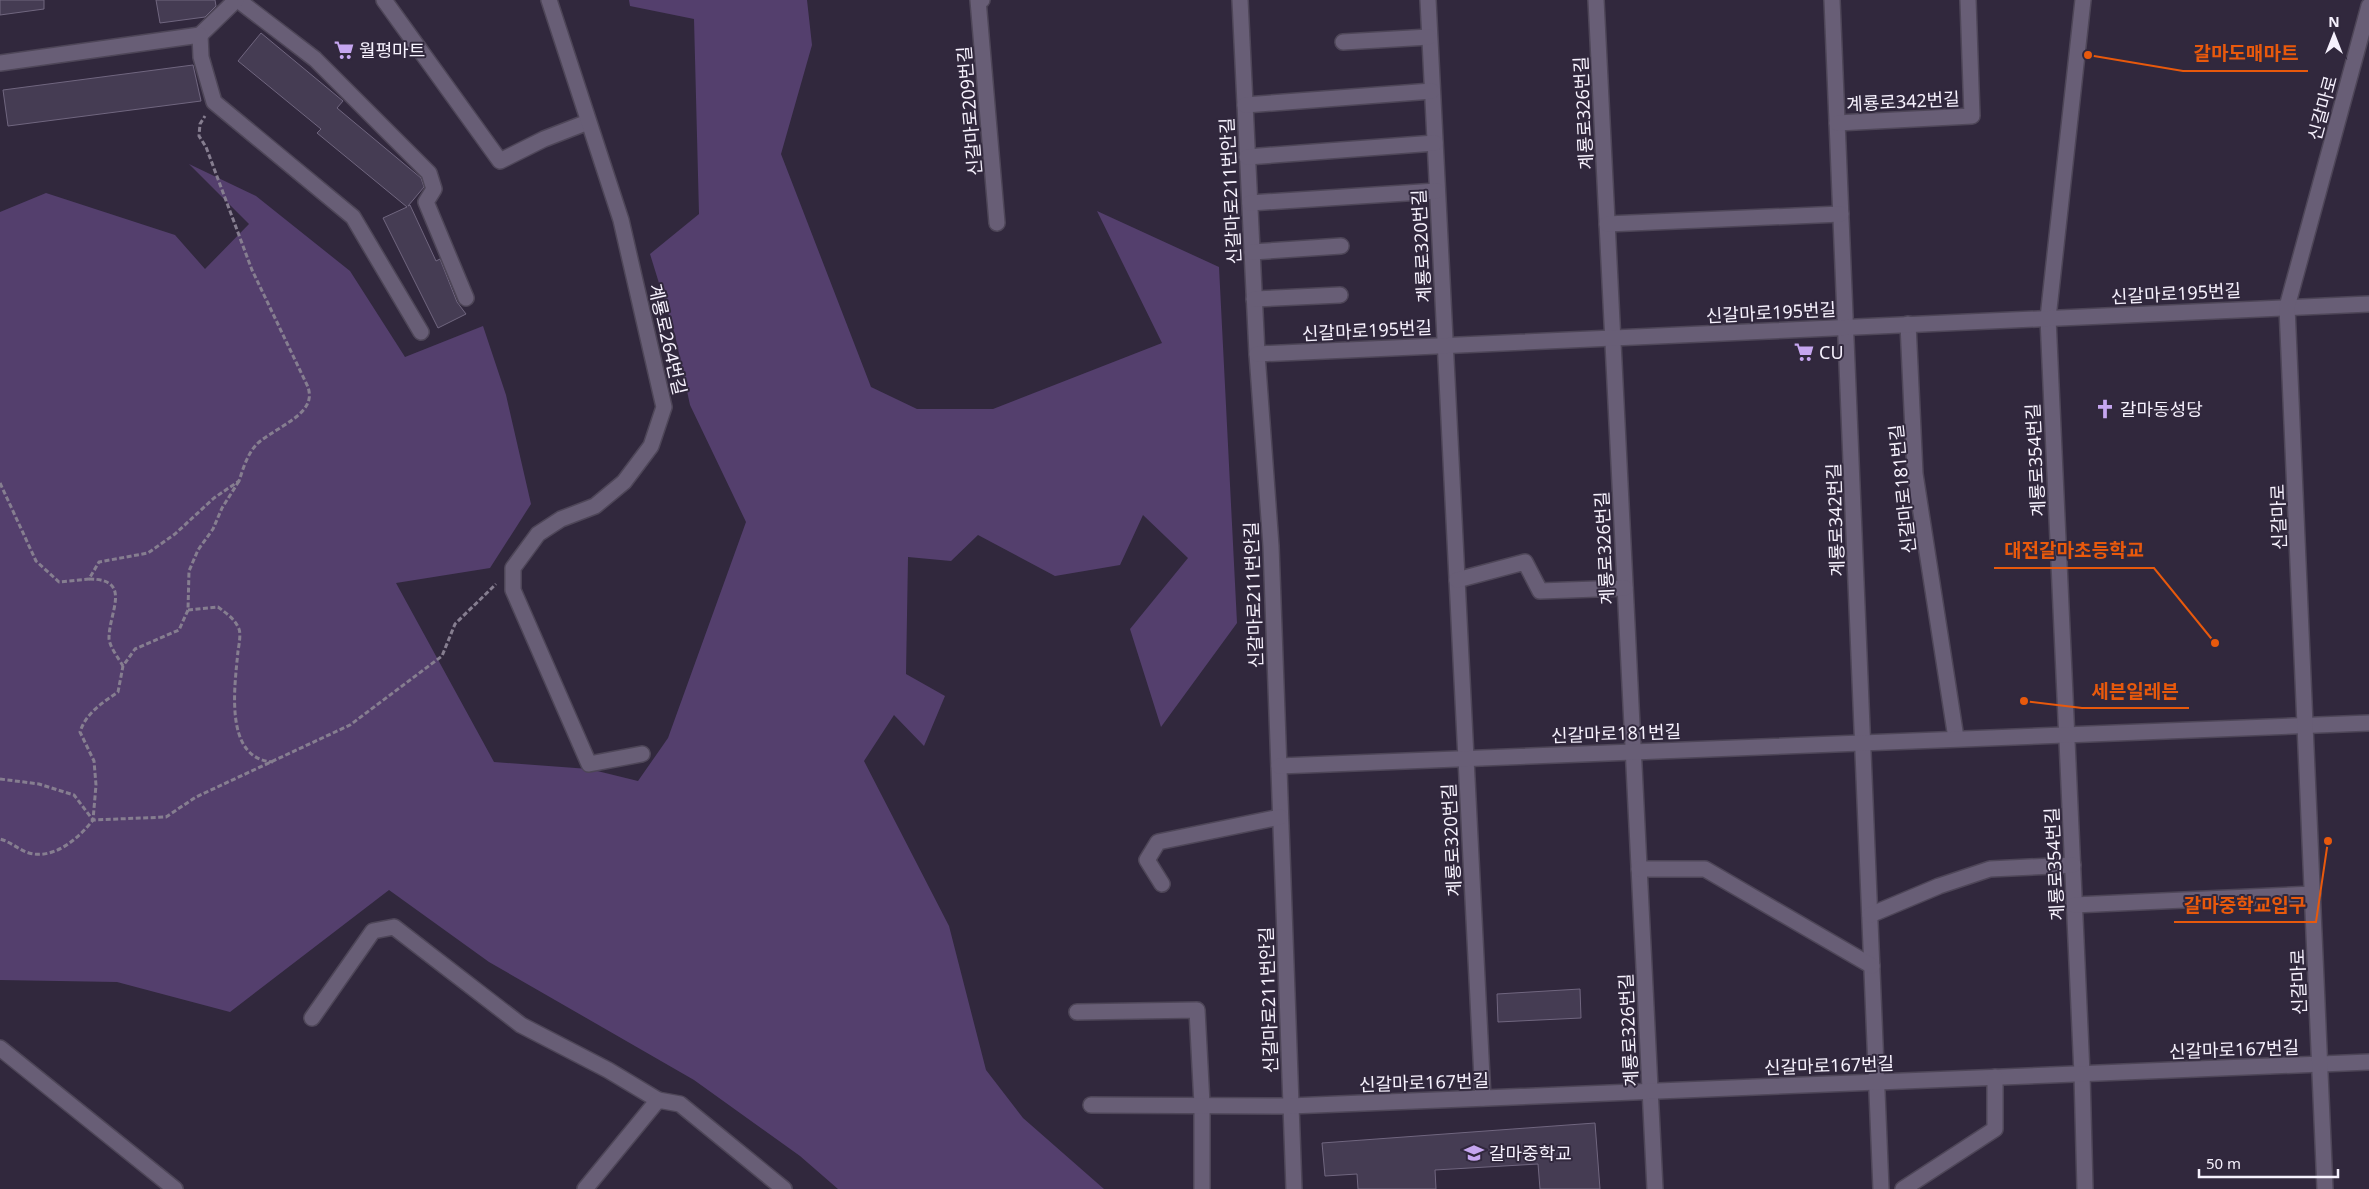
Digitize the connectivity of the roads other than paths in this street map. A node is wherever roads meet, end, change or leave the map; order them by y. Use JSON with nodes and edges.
{"nodes":[{"id":1,"x":237,"y":0,"type":"edge"},
{"id":2,"x":384,"y":0,"type":"edge"},
{"id":3,"x":549,"y":0,"type":"edge"},
{"id":4,"x":982,"y":0,"type":"edge"},
{"id":5,"x":1240,"y":0,"type":"edge"},
{"id":6,"x":1428,"y":0,"type":"edge"},
{"id":7,"x":1596,"y":0,"type":"edge"},
{"id":8,"x":1832,"y":0,"type":"edge"},
{"id":9,"x":1968,"y":0,"type":"edge"},
{"id":10,"x":2083,"y":0,"type":"edge"},
{"id":11,"x":2369,"y":6,"type":"edge"},
{"id":12,"x":200,"y":35,"type":"junction"},
{"id":13,"x":1429,"y":37,"type":"junction"},
{"id":14,"x":1343,"y":42,"type":"dead end"},
{"id":15,"x":0,"y":63,"type":"edge"},
{"id":16,"x":1432,"y":91,"type":"junction"},
{"id":17,"x":1245,"y":105,"type":"junction"},
{"id":18,"x":588,"y":122,"type":"junction"},
{"id":19,"x":1837,"y":123,"type":"junction"},
{"id":20,"x":1435,"y":144,"type":"junction"},
{"id":21,"x":1247,"y":157,"type":"junction"},
{"id":22,"x":1437,"y":191,"type":"junction"},
{"id":23,"x":1250,"y":203,"type":"junction"},
{"id":24,"x":1841,"y":214,"type":"junction"},
{"id":25,"x":998,"y":223,"type":"dead end"},
{"id":26,"x":1607,"y":224,"type":"junction"},
{"id":27,"x":1341,"y":246,"type":"dead end"},
{"id":28,"x":1252,"y":252,"type":"junction"},
{"id":29,"x":1340,"y":295,"type":"dead end"},
{"id":30,"x":466,"y":298,"type":"dead end"},
{"id":31,"x":1254,"y":299,"type":"junction"},
{"id":32,"x":2369,"y":304,"type":"edge"},
{"id":33,"x":2287,"y":307,"type":"junction"},
{"id":34,"x":2048,"y":318,"type":"junction"},
{"id":35,"x":1908,"y":324,"type":"junction"},
{"id":36,"x":1846,"y":327,"type":"junction"},
{"id":37,"x":421,"y":332,"type":"dead end"},
{"id":38,"x":1613,"y":338,"type":"junction"},
{"id":39,"x":1445,"y":345,"type":"junction"},
{"id":40,"x":1257,"y":354,"type":"junction"},
{"id":41,"x":1457,"y":580,"type":"junction"},
{"id":42,"x":1625,"y":588,"type":"junction"},
{"id":43,"x":2369,"y":723,"type":"edge"},
{"id":44,"x":2305,"y":724,"type":"junction"},
{"id":45,"x":2067,"y":734,"type":"junction"},
{"id":46,"x":1956,"y":738,"type":"junction"},
{"id":47,"x":1862,"y":742,"type":"junction"},
{"id":48,"x":1633,"y":751,"type":"junction"},
{"id":49,"x":642,"y":754,"type":"dead end"},
{"id":50,"x":1466,"y":758,"type":"junction"},
{"id":51,"x":1278,"y":766,"type":"junction"},
{"id":52,"x":1280,"y":817,"type":"junction"},
{"id":53,"x":2073,"y":865,"type":"junction"},
{"id":54,"x":1639,"y":869,"type":"junction"},
{"id":55,"x":1162,"y":884,"type":"dead end"},
{"id":56,"x":2313,"y":894,"type":"junction"},
{"id":57,"x":2074,"y":905,"type":"junction"},
{"id":58,"x":1870,"y":915,"type":"junction"},
{"id":59,"x":1872,"y":966,"type":"junction"},
{"id":60,"x":1077,"y":1012,"type":"dead end"},
{"id":61,"x":312,"y":1018,"type":"dead end"},
{"id":62,"x":0,"y":1048,"type":"edge"},
{"id":63,"x":2369,"y":1062,"type":"edge"},
{"id":64,"x":2320,"y":1064,"type":"junction"},
{"id":65,"x":2082,"y":1074,"type":"junction"},
{"id":66,"x":1995,"y":1077,"type":"junction"},
{"id":67,"x":1876,"y":1082,"type":"junction"},
{"id":68,"x":1650,"y":1091,"type":"junction"},
{"id":69,"x":1483,"y":1098,"type":"junction"},
{"id":70,"x":658,"y":1100,"type":"junction"},
{"id":71,"x":1202,"y":1104,"type":"junction"},
{"id":72,"x":1091,"y":1105,"type":"dead end"},
{"id":73,"x":1290,"y":1106,"type":"junction"},
{"id":74,"x":175,"y":1189,"type":"edge"},
{"id":75,"x":585,"y":1189,"type":"edge"},
{"id":76,"x":784,"y":1189,"type":"edge"},
{"id":77,"x":1202,"y":1189,"type":"edge"},
{"id":78,"x":1294,"y":1189,"type":"edge"},
{"id":79,"x":1655,"y":1189,"type":"edge"},
{"id":80,"x":1881,"y":1189,"type":"edge"},
{"id":81,"x":1903,"y":1189,"type":"edge"},
{"id":82,"x":2085,"y":1189,"type":"edge"},
{"id":83,"x":2325,"y":1189,"type":"edge"}],
"edges":[{"from":1,"to":12,"type":"street"},
{"from":1,"to":30,"type":"street"},
{"from":2,"to":18,"type":"street"},
{"from":3,"to":18,"type":"street","name":"계룡로264번길"},
{"from":4,"to":25,"type":"street","name":"신갈마로209번길"},
{"from":5,"to":17,"type":"street","name":"신갈마로211번안길"},
{"from":6,"to":13,"type":"street","name":"계룡로320번길"},
{"from":7,"to":26,"type":"street","name":"계룡로326번길"},
{"from":8,"to":19,"type":"street","name":"계룡로342번길"},
{"from":9,"to":19,"type":"street","name":"계룡로342번길"},
{"from":10,"to":34,"type":"street","name":"계룡로354번길"},
{"from":11,"to":33,"type":"street","name":"신갈마로"},
{"from":12,"to":15,"type":"street"},
{"from":12,"to":37,"type":"street"},
{"from":13,"to":14,"type":"street"},
{"from":13,"to":16,"type":"street","name":"계룡로320번길"},
{"from":16,"to":17,"type":"street"},
{"from":16,"to":20,"type":"street","name":"계룡로320번길"},
{"from":17,"to":21,"type":"street","name":"신갈마로211번안길"},
{"from":18,"to":49,"type":"street","name":"계룡로264번길"},
{"from":19,"to":24,"type":"street","name":"계룡로342번길"},
{"from":20,"to":21,"type":"street"},
{"from":20,"to":22,"type":"street","name":"계룡로320번길"},
{"from":21,"to":23,"type":"street","name":"신갈마로211번안길"},
{"from":22,"to":23,"type":"street"},
{"from":22,"to":39,"type":"street","name":"계룡로320번길"},
{"from":23,"to":28,"type":"street","name":"신갈마로211번안길"},
{"from":24,"to":26,"type":"street"},
{"from":24,"to":36,"type":"street","name":"계룡로342번길"},
{"from":26,"to":38,"type":"street","name":"계룡로326번길"},
{"from":27,"to":28,"type":"street"},
{"from":28,"to":31,"type":"street","name":"신갈마로211번안길"},
{"from":29,"to":31,"type":"street"},
{"from":31,"to":40,"type":"street","name":"신갈마로211번안길"},
{"from":32,"to":33,"type":"street"},
{"from":33,"to":34,"type":"street","name":"신갈마로195번길"},
{"from":33,"to":44,"type":"street","name":"신갈마로"},
{"from":34,"to":35,"type":"street","name":"신갈마로195번길"},
{"from":34,"to":45,"type":"street","name":"계룡로354번길"},
{"from":35,"to":36,"type":"street","name":"신갈마로195번길"},
{"from":35,"to":46,"type":"street","name":"신갈마로181번길"},
{"from":36,"to":38,"type":"street","name":"신갈마로195번길"},
{"from":36,"to":47,"type":"street","name":"계룡로342번길"},
{"from":38,"to":39,"type":"street","name":"신갈마로195번길"},
{"from":38,"to":42,"type":"street","name":"계룡로326번길"},
{"from":39,"to":40,"type":"street","name":"신갈마로195번길"},
{"from":39,"to":41,"type":"street","name":"계룡로320번길"},
{"from":40,"to":51,"type":"street","name":"신갈마로211번안길"},
{"from":41,"to":42,"type":"street"},
{"from":41,"to":50,"type":"street","name":"계룡로320번길"},
{"from":42,"to":48,"type":"street","name":"계룡로326번길"},
{"from":43,"to":44,"type":"street"},
{"from":44,"to":45,"type":"street","name":"신갈마로181번길"},
{"from":44,"to":56,"type":"street","name":"신갈마로"},
{"from":45,"to":46,"type":"street","name":"신갈마로181번길"},
{"from":45,"to":53,"type":"street","name":"계룡로354번길"},
{"from":46,"to":47,"type":"street","name":"신갈마로181번길"},
{"from":47,"to":48,"type":"street","name":"신갈마로181번길"},
{"from":47,"to":58,"type":"street","name":"계룡로342번길"},
{"from":48,"to":50,"type":"street","name":"신갈마로181번길"},
{"from":48,"to":54,"type":"street","name":"계룡로326번길"},
{"from":50,"to":51,"type":"street","name":"신갈마로181번길"},
{"from":50,"to":69,"type":"street","name":"계룡로320번길"},
{"from":51,"to":52,"type":"street","name":"신갈마로211번안길"},
{"from":52,"to":55,"type":"street"},
{"from":52,"to":73,"type":"street","name":"신갈마로211번안길"},
{"from":53,"to":57,"type":"street","name":"계룡로354번길"},
{"from":53,"to":58,"type":"street"},
{"from":54,"to":59,"type":"street"},
{"from":54,"to":68,"type":"street","name":"계룡로326번길"},
{"from":56,"to":57,"type":"street"},
{"from":56,"to":64,"type":"street","name":"신갈마로"},
{"from":57,"to":65,"type":"street","name":"계룡로354번길"},
{"from":58,"to":59,"type":"street","name":"계룡로342번길"},
{"from":59,"to":67,"type":"street","name":"계룡로342번길"},
{"from":60,"to":71,"type":"street"},
{"from":61,"to":70,"type":"street"},
{"from":62,"to":74,"type":"street"},
{"from":63,"to":64,"type":"street","name":"신갈마로167번길"},
{"from":64,"to":65,"type":"street","name":"신갈마로167번길"},
{"from":64,"to":83,"type":"street","name":"신갈마로"},
{"from":65,"to":66,"type":"street","name":"신갈마로167번길"},
{"from":65,"to":82,"type":"street","name":"계룡로354번길"},
{"from":66,"to":67,"type":"street","name":"신갈마로167번길"},
{"from":66,"to":81,"type":"street"},
{"from":67,"to":68,"type":"street","name":"신갈마로167번길"},
{"from":67,"to":80,"type":"street","name":"계룡로342번길"},
{"from":68,"to":69,"type":"street","name":"신갈마로167번길"},
{"from":68,"to":79,"type":"street","name":"계룡로326번길"},
{"from":69,"to":73,"type":"street","name":"신갈마로167번길"},
{"from":70,"to":75,"type":"street"},
{"from":70,"to":76,"type":"street"},
{"from":71,"to":72,"type":"street","name":"신갈마로167번길"},
{"from":71,"to":73,"type":"street","name":"신갈마로167번길"},
{"from":71,"to":77,"type":"street"},
{"from":73,"to":78,"type":"street","name":"신갈마로211번안길"}]}
